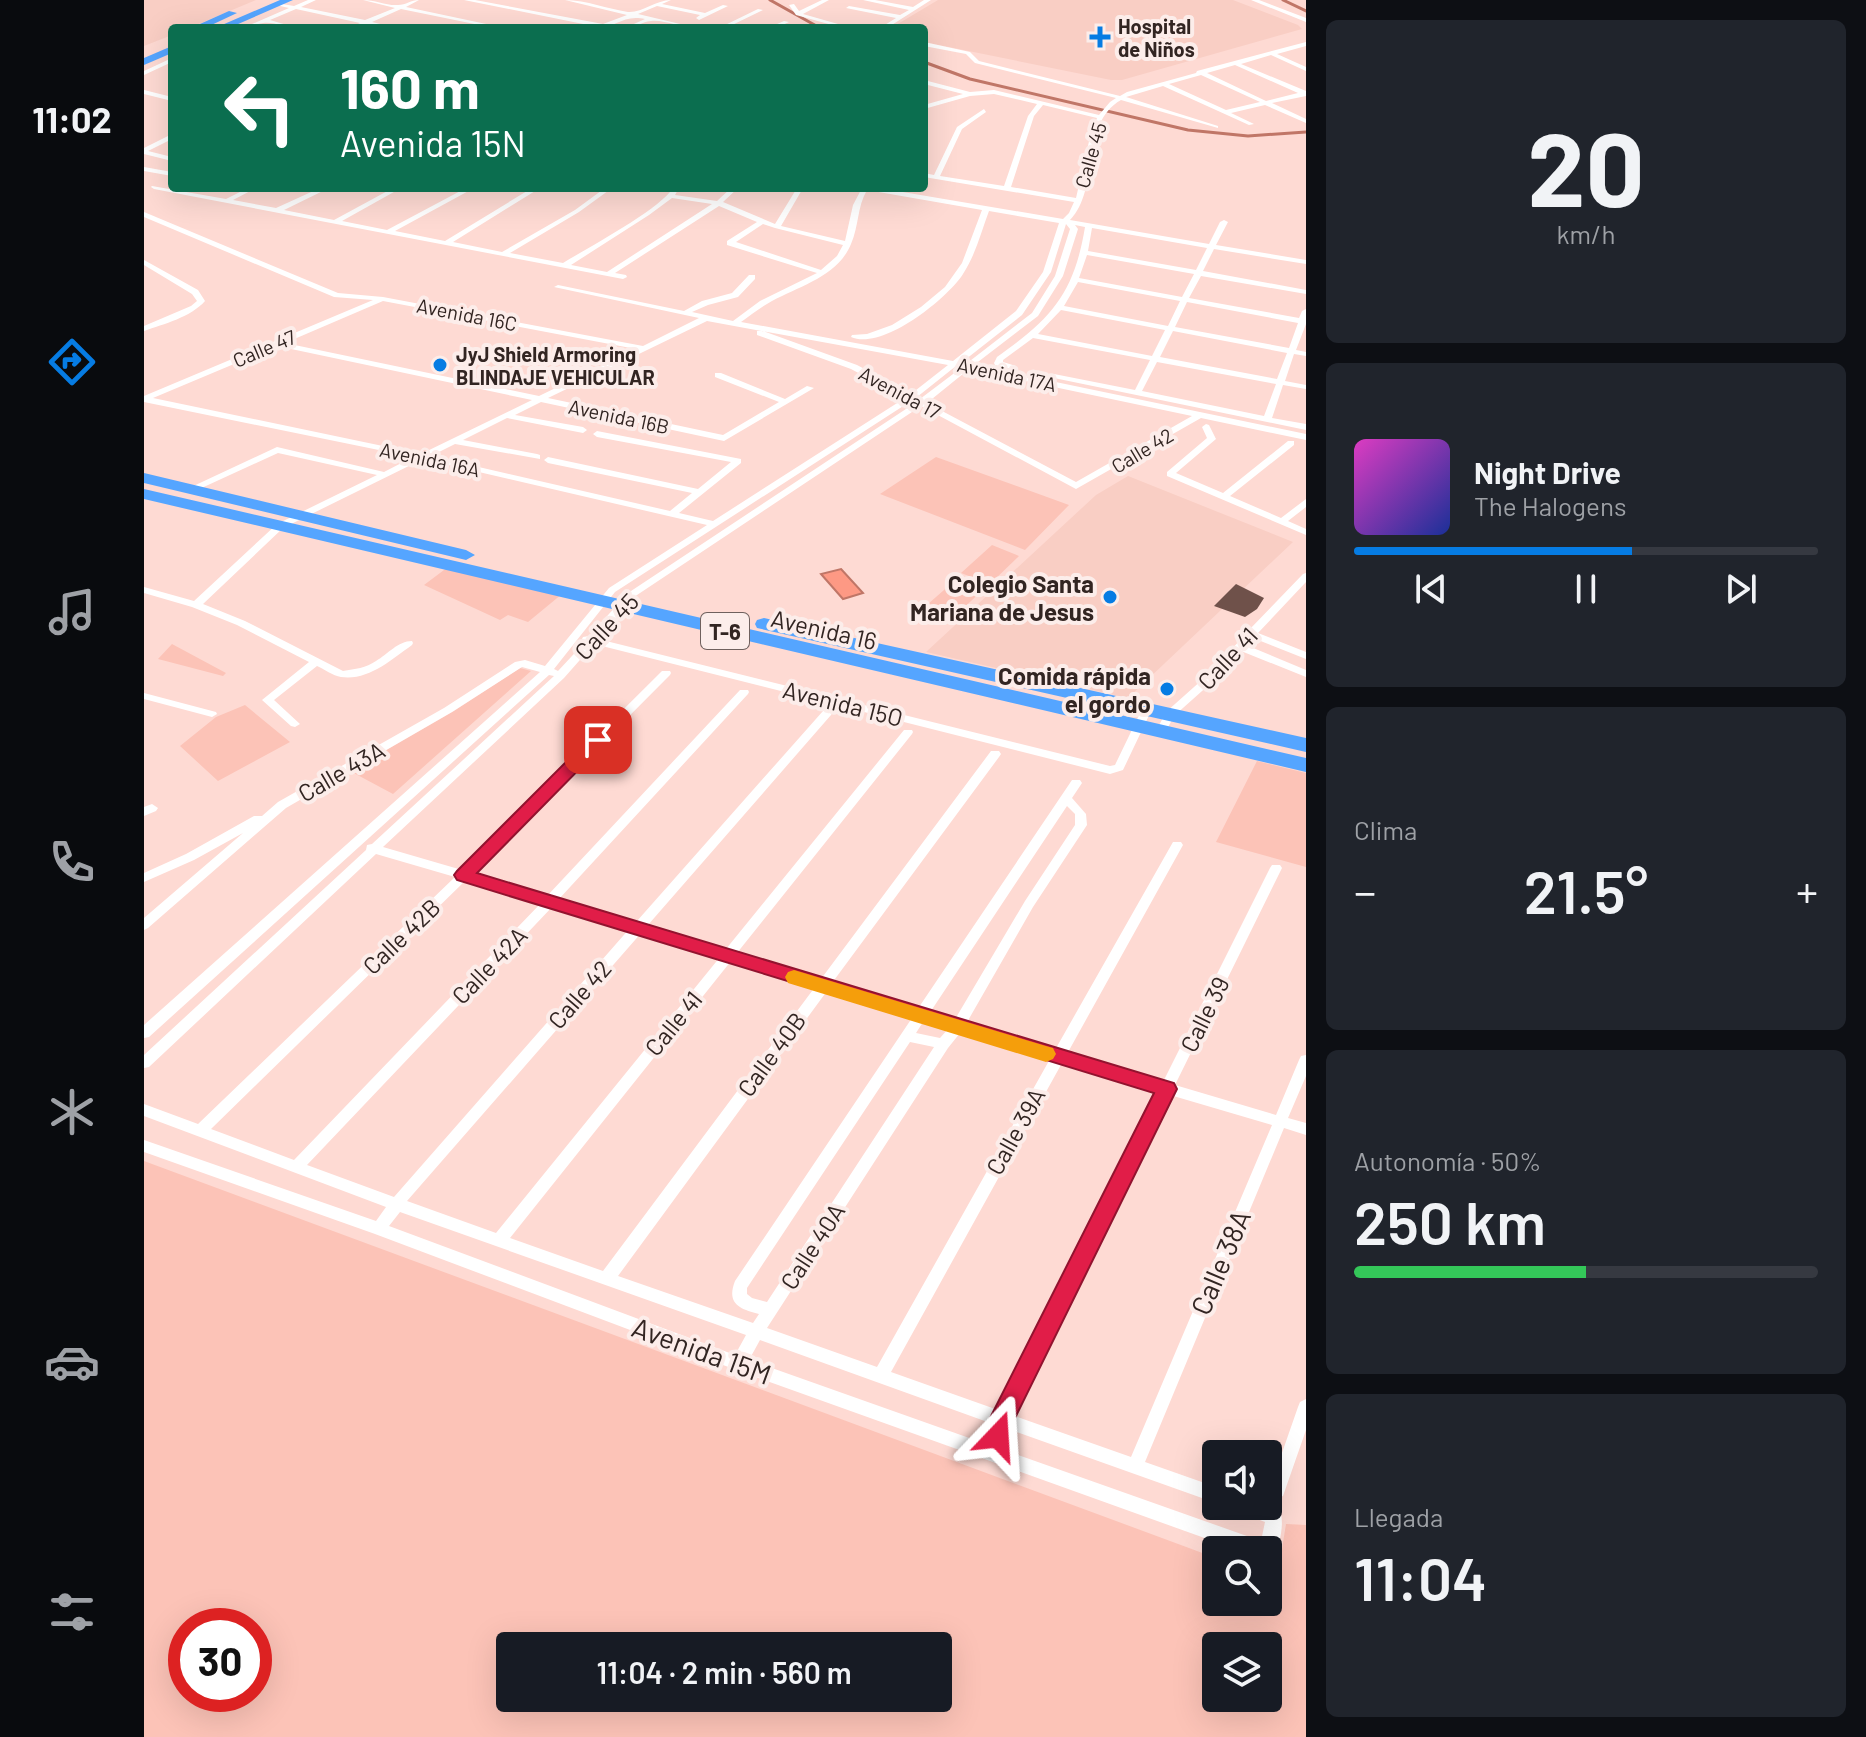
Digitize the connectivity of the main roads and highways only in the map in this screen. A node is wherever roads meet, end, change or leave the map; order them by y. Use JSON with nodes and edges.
{"nodes":[{"id":1,"x":263,"y":0,"type":"edge"},
{"id":2,"x":287,"y":4,"type":"edge"},
{"id":3,"x":206,"y":24,"type":"edge"},
{"id":4,"x":231,"y":24,"type":"edge"},
{"id":5,"x":168,"y":40,"type":"edge"},
{"id":6,"x":144,"y":50,"type":"edge"},
{"id":7,"x":168,"y":51,"type":"edge"},
{"id":8,"x":144,"y":62,"type":"edge"},
{"id":9,"x":144,"y":478,"type":"edge"},
{"id":10,"x":144,"y":494,"type":"edge"},
{"id":11,"x":616,"y":598,"type":"junction"},
{"id":12,"x":1165,"y":723,"type":"junction"},
{"id":13,"x":1306,"y":745,"type":"edge"},
{"id":14,"x":1306,"y":765,"type":"edge"}],
"edges":[{"from":1,"to":3,"type":"highway"},
{"from":2,"to":4,"type":"highway"},
{"from":5,"to":6,"type":"highway"},
{"from":7,"to":8,"type":"highway"},
{"from":9,"to":11,"type":"highway","name":"Avenida 16","number":"T-6"},
{"from":10,"to":11,"type":"highway","name":"Avenida 16","number":"T-6"},
{"from":11,"to":12,"type":"highway","name":"Avenida 16","number":"T-6"},
{"from":12,"to":13,"type":"highway","name":"Avenida 16","number":"T-6"},
{"from":12,"to":14,"type":"highway","name":"Avenida 16","number":"T-6"}]}
